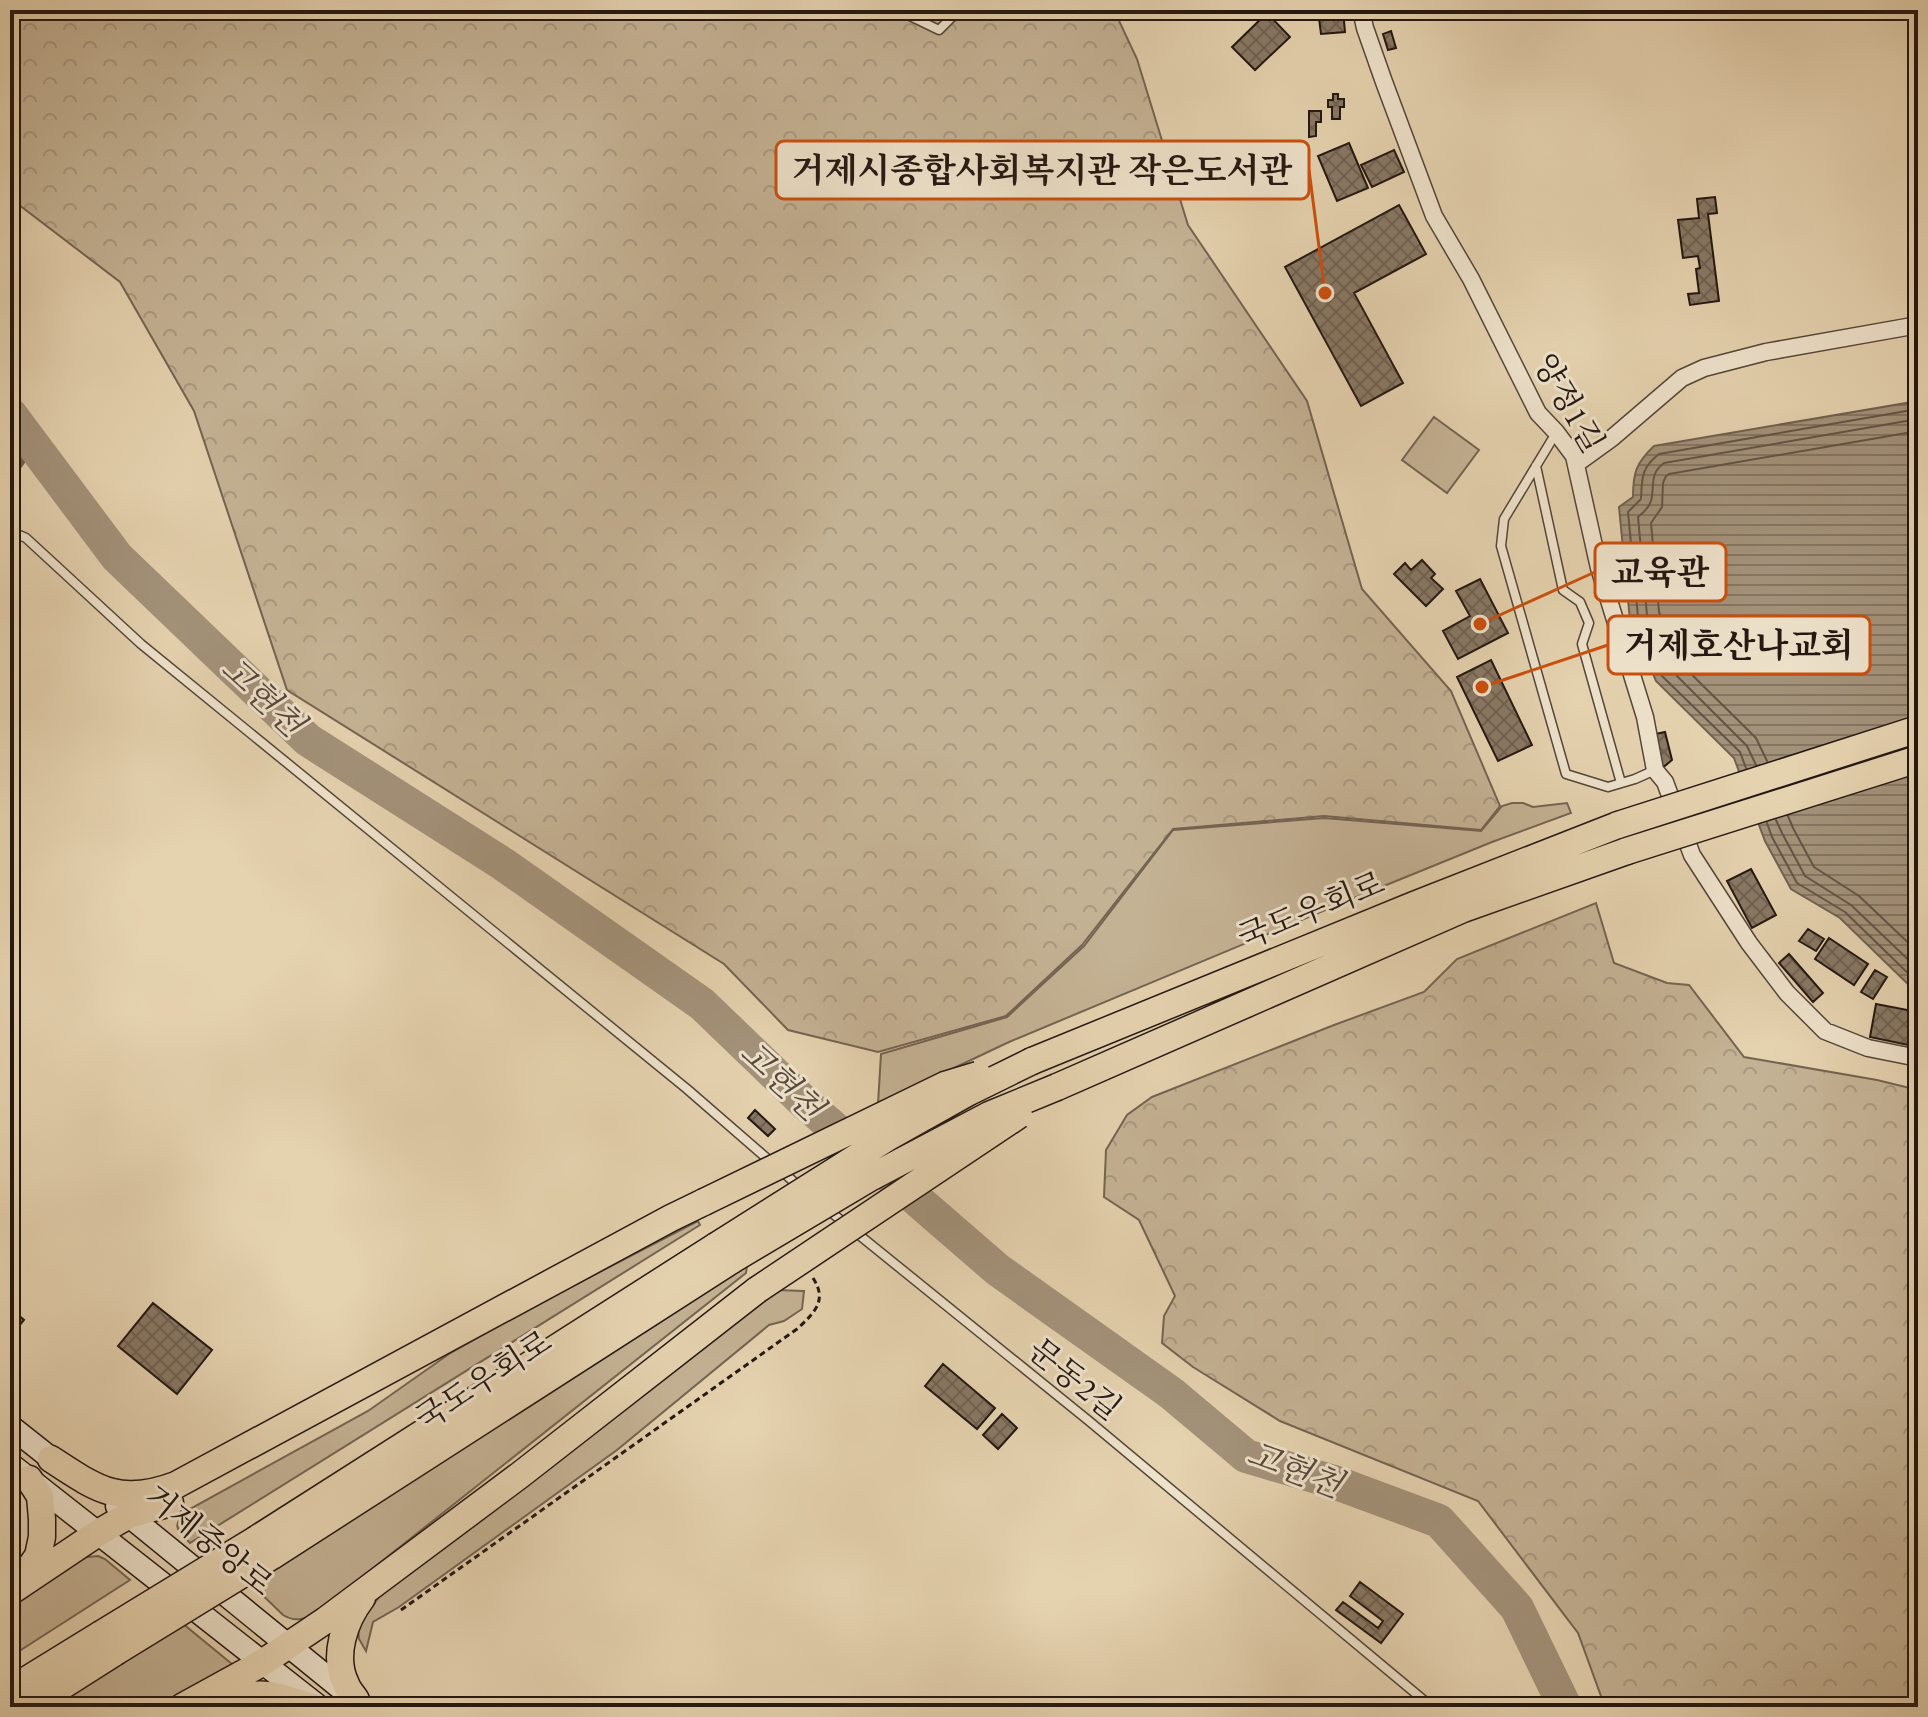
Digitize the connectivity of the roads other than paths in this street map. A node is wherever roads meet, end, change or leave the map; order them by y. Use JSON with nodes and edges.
{"nodes":[{"id":1,"x":959,"y":10,"type":"edge"},
{"id":2,"x":1361,"y":10,"type":"edge"},
{"id":3,"x":908,"y":15,"type":"dead end"},
{"id":4,"x":1918,"y":325,"type":"edge"},
{"id":5,"x":1556,"y":432,"type":"junction"},
{"id":6,"x":1576,"y":464,"type":"junction"},
{"id":7,"x":1536,"y":465,"type":"junction"},
{"id":8,"x":10,"y":531,"type":"edge"},
{"id":9,"x":1918,"y":729,"type":"edge"},
{"id":10,"x":1918,"y":759,"type":"edge"},
{"id":11,"x":1655,"y":770,"type":"junction"},
{"id":12,"x":1621,"y":783,"type":"junction"},
{"id":13,"x":1918,"y":1058,"type":"edge"},
{"id":14,"x":1032,"y":1061,"type":"junction"},
{"id":15,"x":1057,"y":1087,"type":"junction"},
{"id":16,"x":808,"y":1193,"type":"dead end"},
{"id":17,"x":819,"y":1203,"type":"dead end"},
{"id":18,"x":724,"y":1253,"type":"junction"},
{"id":19,"x":413,"y":1357,"type":"junction"},
{"id":20,"x":10,"y":1426,"type":"edge"},
{"id":21,"x":51,"y":1459,"type":"junction"},
{"id":22,"x":20,"y":1471,"type":"edge"},
{"id":23,"x":129,"y":1515,"type":"junction"},
{"id":24,"x":98,"y":1533,"type":"junction"},
{"id":25,"x":372,"y":1585,"type":"junction"},
{"id":26,"x":14,"y":1589,"type":"edge"},
{"id":27,"x":107,"y":1644,"type":"junction"},
{"id":28,"x":288,"y":1644,"type":"junction"},
{"id":29,"x":262,"y":1663,"type":"junction"},
{"id":30,"x":10,"y":1690,"type":"edge"},
{"id":31,"x":360,"y":1704,"type":"edge"},
{"id":32,"x":29,"y":1707,"type":"edge"},
{"id":33,"x":182,"y":1707,"type":"edge"},
{"id":34,"x":218,"y":1707,"type":"edge"},
{"id":35,"x":313,"y":1707,"type":"edge"},
{"id":36,"x":319,"y":1707,"type":"edge"},
{"id":37,"x":1432,"y":1707,"type":"edge"}],
"edges":[{"from":1,"to":3,"type":"lane"},
{"from":2,"to":5,"type":"street","name":"양정1길"},
{"from":4,"to":6,"type":"street"},
{"from":5,"to":6,"type":"street","name":"양정1길"},
{"from":5,"to":7,"type":"lane"},
{"from":6,"to":11,"type":"street","name":"양정1길"},
{"from":7,"to":12,"type":"lane"},
{"from":7,"to":12,"type":"lane"},
{"from":8,"to":16,"type":"lane"},
{"from":9,"to":14,"type":"highway","name":"국도우회로","bridge":true},
{"from":10,"to":15,"type":"highway","name":"국도우회로","bridge":true},
{"from":11,"to":12,"type":"lane"},
{"from":11,"to":13,"type":"street","name":"양정1길"},
{"from":14,"to":18,"type":"highway","bridge":true},
{"from":14,"to":19,"type":"highway","bridge":true},
{"from":15,"to":18,"type":"highway","bridge":true},
{"from":15,"to":25,"type":"highway","bridge":true},
{"from":17,"to":37,"type":"lane","name":"문동2길"},
{"from":18,"to":27,"type":"highway","name":"국도우회로","bridge":true},
{"from":19,"to":21,"type":"highway"},
{"from":19,"to":23,"type":"highway"},
{"from":20,"to":21,"type":"main road","name":"거제중앙로"},
{"from":21,"to":23,"type":"main road","name":"거제중앙로"},
{"from":22,"to":24,"type":"main road","name":"거제중앙로"},
{"from":22,"to":26,"type":"highway"},
{"from":23,"to":24,"type":"highway"},
{"from":23,"to":28,"type":"main road","name":"거제중앙로"},
{"from":24,"to":26,"type":"highway"},
{"from":24,"to":29,"type":"main road","name":"거제중앙로"},
{"from":25,"to":28,"type":"highway"},
{"from":25,"to":31,"type":"highway"},
{"from":27,"to":30,"type":"highway"},
{"from":27,"to":32,"type":"highway"},
{"from":28,"to":29,"type":"highway"},
{"from":28,"to":31,"type":"main road","name":"거제중앙로"},
{"from":29,"to":33,"type":"highway"},
{"from":29,"to":36,"type":"main road","name":"거제중앙로"},
{"from":34,"to":35,"type":"highway"}]}
